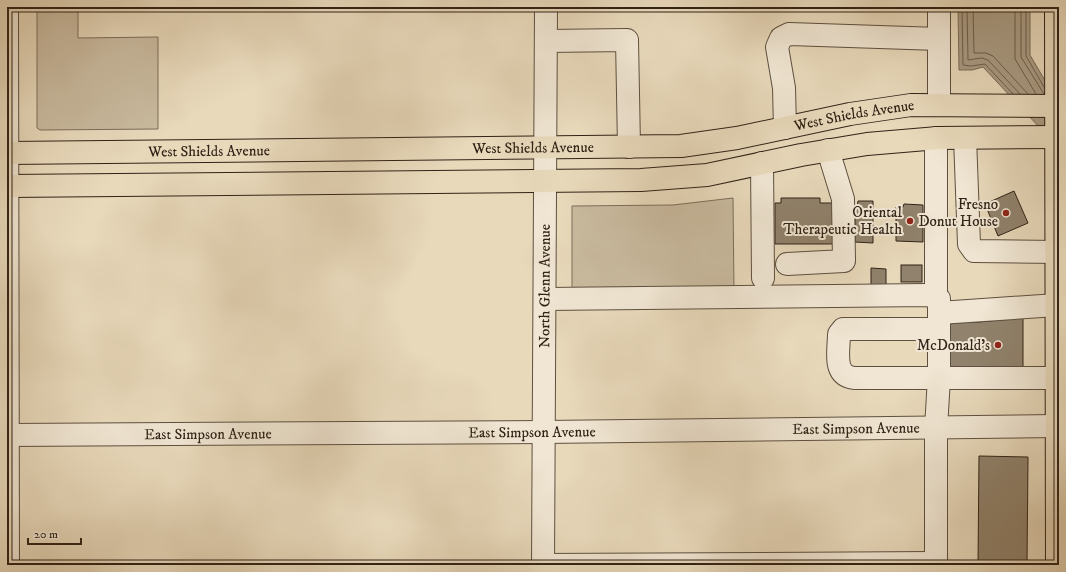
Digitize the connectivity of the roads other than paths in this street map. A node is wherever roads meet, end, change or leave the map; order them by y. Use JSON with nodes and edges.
{"nodes":[{"id":1,"x":7,"y":7,"type":"edge"},
{"id":2,"x":546,"y":7,"type":"edge"},
{"id":3,"x":939,"y":7,"type":"edge"},
{"id":4,"x":1056,"y":7,"type":"edge"},
{"id":5,"x":939,"y":39,"type":"junction"},
{"id":6,"x":546,"y":41,"type":"junction"},
{"id":7,"x":939,"y":105,"type":"junction"},
{"id":8,"x":1057,"y":106,"type":"edge"},
{"id":9,"x":785,"y":128,"type":"junction"},
{"id":10,"x":1057,"y":137,"type":"edge"},
{"id":11,"x":936,"y":138,"type":"junction"},
{"id":12,"x":965,"y":138,"type":"junction"},
{"id":13,"x":629,"y":147,"type":"junction"},
{"id":14,"x":544,"y":148,"type":"junction"},
{"id":15,"x":828,"y":150,"type":"junction"},
{"id":16,"x":7,"y":153,"type":"edge"},
{"id":17,"x":762,"y":163,"type":"junction"},
{"id":18,"x":544,"y":180,"type":"junction"},
{"id":19,"x":8,"y":186,"type":"edge"},
{"id":20,"x":1057,"y":252,"type":"junction"},
{"id":21,"x":787,"y":264,"type":"dead end"},
{"id":22,"x":763,"y":278,"type":"dead end"},
{"id":23,"x":546,"y":299,"type":"junction"},
{"id":24,"x":1057,"y":305,"type":"junction"},
{"id":25,"x":938,"y":313,"type":"junction"},
{"id":26,"x":939,"y":378,"type":"junction"},
{"id":27,"x":1057,"y":378,"type":"junction"},
{"id":28,"x":1057,"y":426,"type":"junction"},
{"id":29,"x":936,"y":428,"type":"junction"},
{"id":30,"x":543,"y":432,"type":"junction"},
{"id":31,"x":7,"y":435,"type":"edge"},
{"id":32,"x":936,"y":564,"type":"edge"},
{"id":33,"x":8,"y":565,"type":"edge"},
{"id":34,"x":543,"y":565,"type":"edge"},
{"id":35,"x":1057,"y":565,"type":"edge"}],
"edges":[{"from":1,"to":16,"type":"street"},
{"from":2,"to":6,"type":"street","name":"North Glenn Avenue"},
{"from":3,"to":5,"type":"street"},
{"from":4,"to":8,"type":"main road"},
{"from":5,"to":7,"type":"street"},
{"from":5,"to":9,"type":"street"},
{"from":6,"to":13,"type":"street"},
{"from":6,"to":14,"type":"street","name":"North Glenn Avenue"},
{"from":7,"to":8,"type":"main road","name":"West Shields Avenue"},
{"from":7,"to":9,"type":"main road","name":"West Shields Avenue"},
{"from":8,"to":10,"type":"main road"},
{"from":9,"to":13,"type":"main road","name":"West Shields Avenue"},
{"from":10,"to":12,"type":"main road","name":"West Shields Avenue"},
{"from":10,"to":20,"type":"main road"},
{"from":11,"to":12,"type":"main road","name":"West Shields Avenue"},
{"from":11,"to":15,"type":"main road","name":"West Shields Avenue"},
{"from":11,"to":25,"type":"street"},
{"from":12,"to":20,"type":"street"},
{"from":13,"to":14,"type":"main road","name":"West Shields Avenue"},
{"from":14,"to":16,"type":"main road","name":"West Shields Avenue"},
{"from":14,"to":18,"type":"street","name":"North Glenn Avenue"},
{"from":15,"to":17,"type":"main road","name":"West Shields Avenue"},
{"from":15,"to":21,"type":"street"},
{"from":16,"to":19,"type":"street"},
{"from":17,"to":18,"type":"main road","name":"West Shields Avenue"},
{"from":17,"to":22,"type":"street"},
{"from":18,"to":19,"type":"main road","name":"West Shields Avenue"},
{"from":18,"to":23,"type":"street","name":"North Glenn Avenue"},
{"from":19,"to":31,"type":"street"},
{"from":20,"to":24,"type":"main road"},
{"from":23,"to":25,"type":"street"},
{"from":23,"to":30,"type":"street","name":"North Glenn Avenue"},
{"from":24,"to":25,"type":"street"},
{"from":24,"to":27,"type":"main road"},
{"from":25,"to":26,"type":"street"},
{"from":25,"to":26,"type":"street"},
{"from":26,"to":27,"type":"street"},
{"from":26,"to":29,"type":"street"},
{"from":27,"to":28,"type":"main road"},
{"from":28,"to":29,"type":"street","name":"East Simpson Avenue"},
{"from":28,"to":35,"type":"main road"},
{"from":29,"to":30,"type":"street","name":"East Simpson Avenue"},
{"from":29,"to":32,"type":"street"},
{"from":30,"to":31,"type":"street","name":"East Simpson Avenue"},
{"from":30,"to":34,"type":"street","name":"North Glenn Avenue"},
{"from":31,"to":33,"type":"street"},
{"from":32,"to":34,"type":"street"}]}
